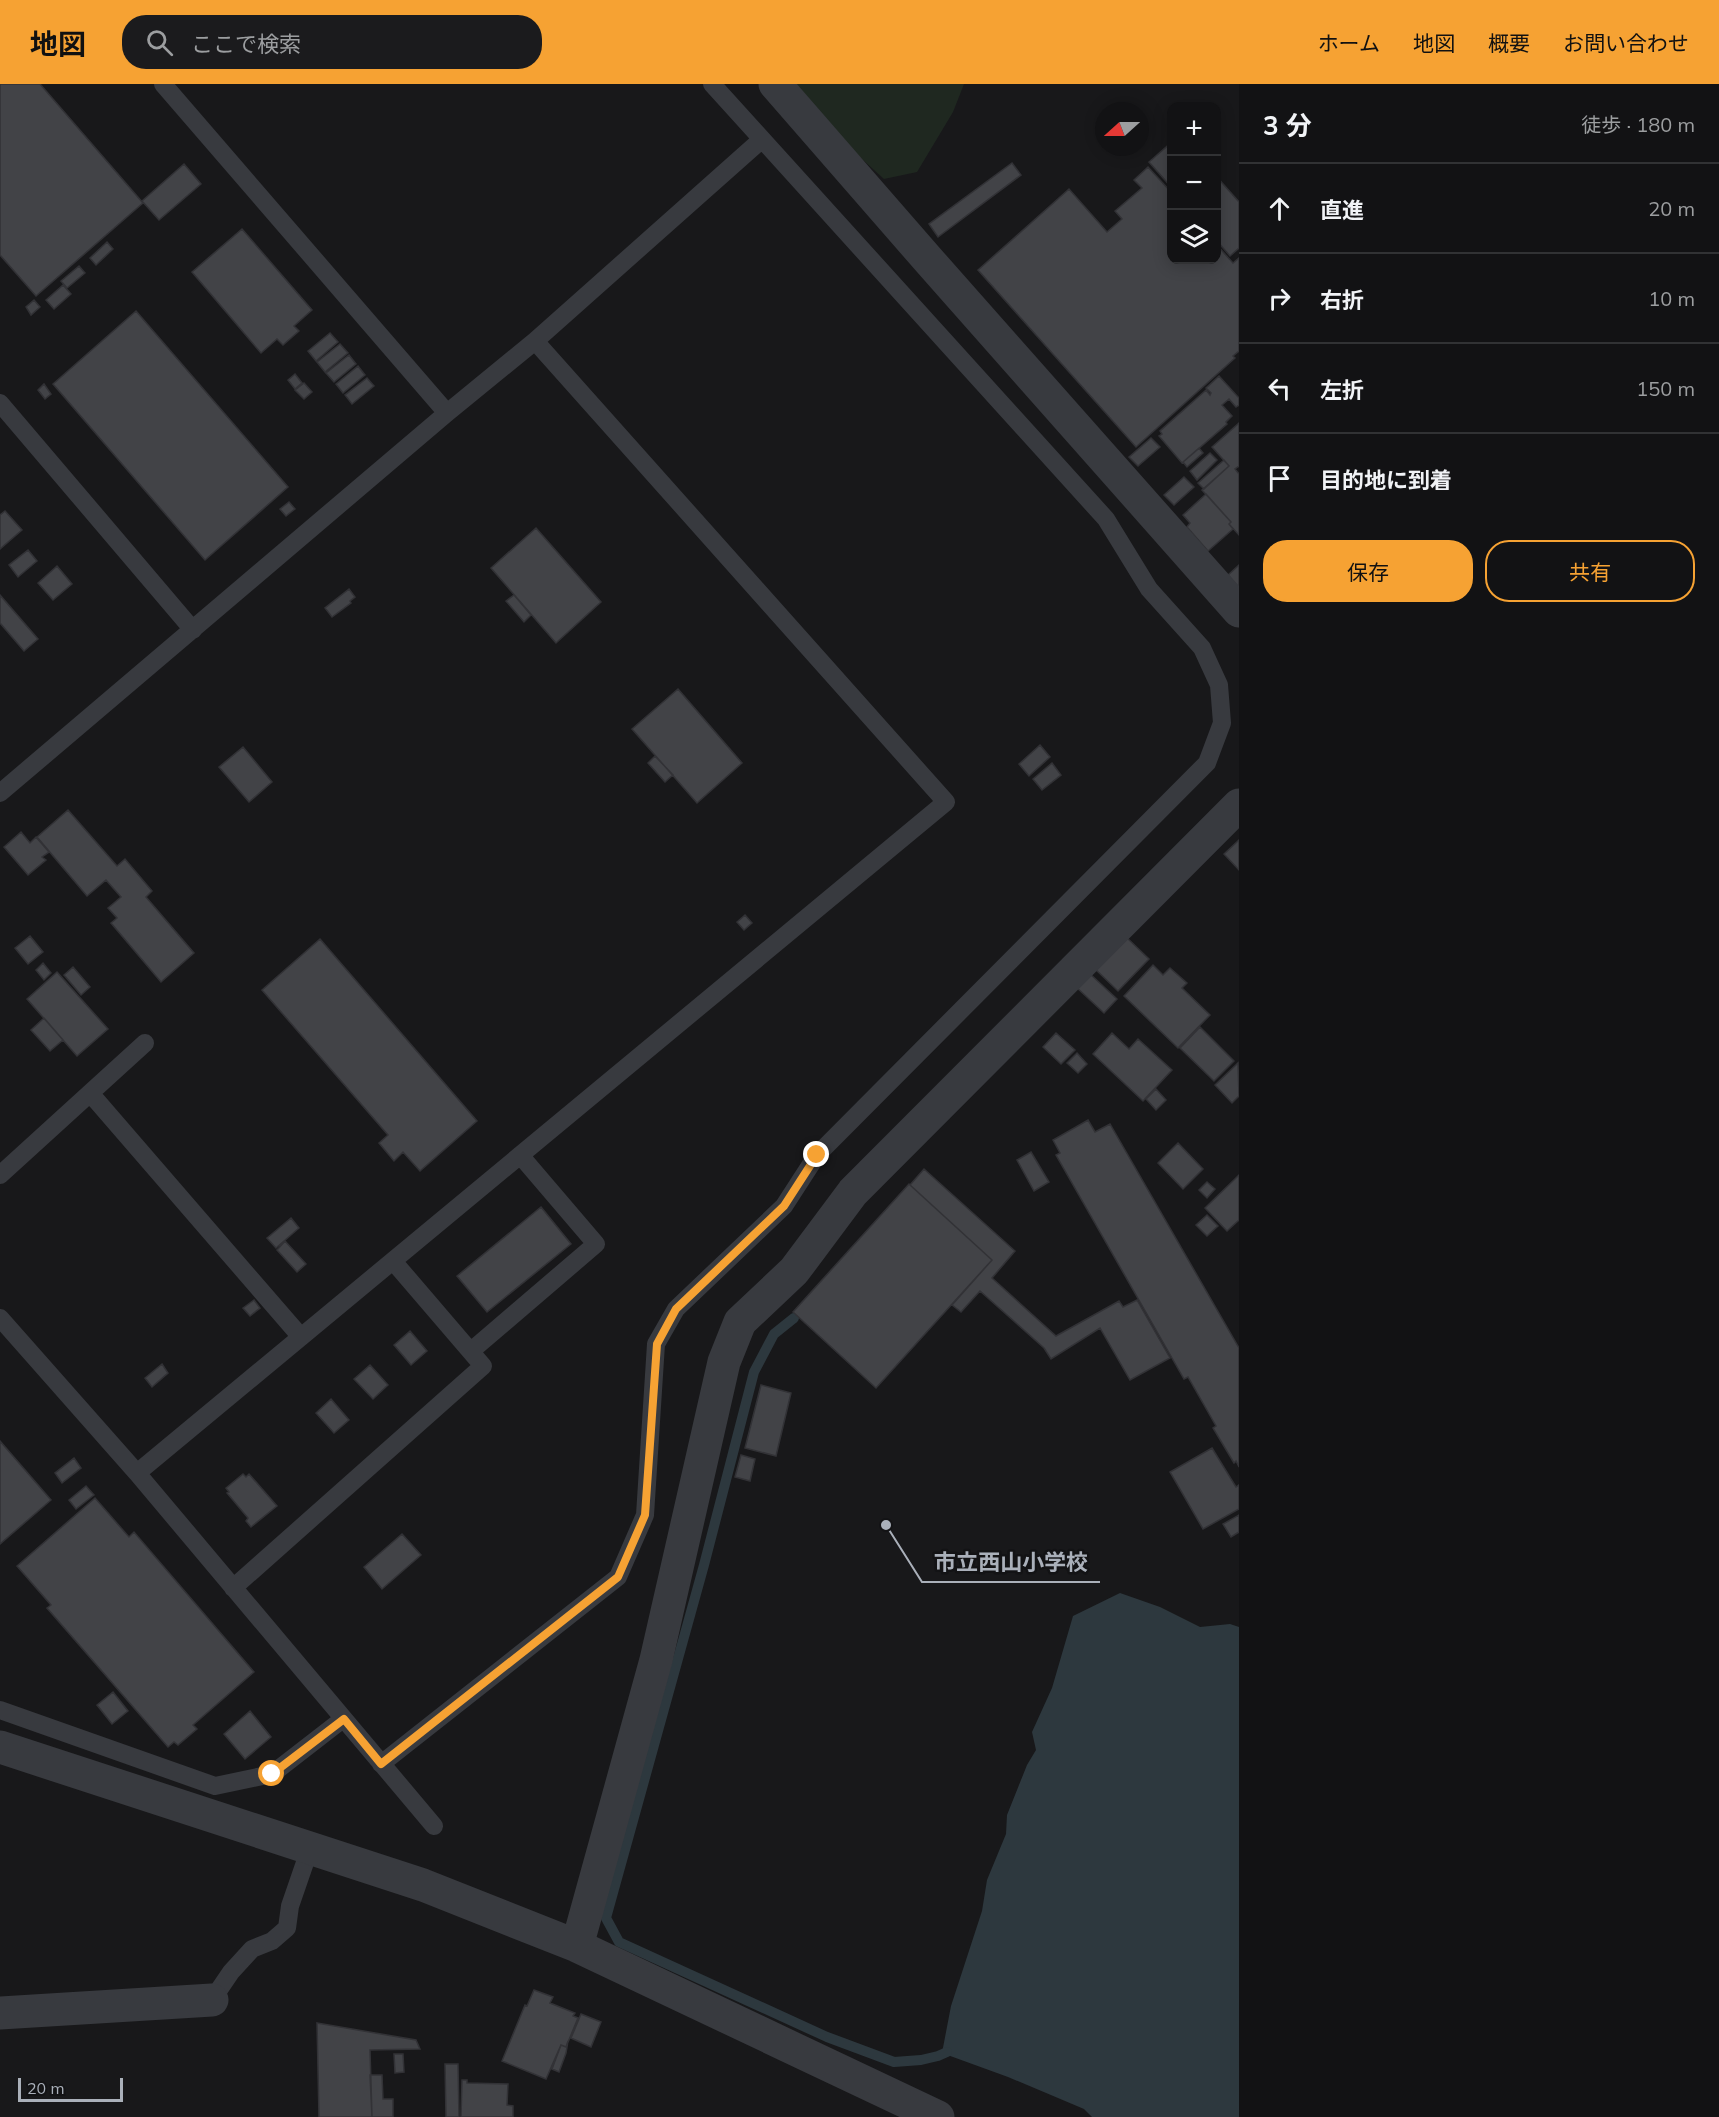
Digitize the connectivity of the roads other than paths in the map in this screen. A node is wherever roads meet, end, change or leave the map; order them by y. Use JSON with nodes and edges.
{"nodes":[{"id":1,"x":163,"y":84,"type":"edge"},
{"id":2,"x":712,"y":84,"type":"edge"},
{"id":3,"x":775,"y":84,"type":"edge"},
{"id":4,"x":761,"y":140,"type":"junction"},
{"id":5,"x":535,"y":341,"type":"junction"},
{"id":6,"x":0,"y":403,"type":"edge"},
{"id":7,"x":447,"y":413,"type":"junction"},
{"id":8,"x":1239,"y":611,"type":"edge"},
{"id":9,"x":192,"y":630,"type":"junction"},
{"id":10,"x":0,"y":793,"type":"edge"},
{"id":11,"x":1239,"y":805,"type":"edge"},
{"id":12,"x":146,"y":1043,"type":"dead end"},
{"id":13,"x":90,"y":1093,"type":"junction"},
{"id":14,"x":520,"y":1155,"type":"junction"},
{"id":15,"x":0,"y":1175,"type":"edge"},
{"id":16,"x":393,"y":1261,"type":"junction"},
{"id":17,"x":0,"y":1318,"type":"edge"},
{"id":18,"x":300,"y":1337,"type":"junction"},
{"id":19,"x":471,"y":1351,"type":"junction"},
{"id":20,"x":136,"y":1473,"type":"junction"},
{"id":21,"x":233,"y":1588,"type":"junction"},
{"id":22,"x":0,"y":1710,"type":"edge"},
{"id":23,"x":344,"y":1719,"type":"junction"},
{"id":24,"x":0,"y":1747,"type":"edge"},
{"id":25,"x":381,"y":1764,"type":"junction"},
{"id":26,"x":434,"y":1826,"type":"dead end"},
{"id":27,"x":310,"y":1848,"type":"junction"},
{"id":28,"x":577,"y":1946,"type":"junction"},
{"id":29,"x":213,"y":2001,"type":"joint"},
{"id":30,"x":0,"y":2013,"type":"edge"},
{"id":31,"x":938,"y":2117,"type":"edge"}],
"edges":[{"from":1,"to":7,"type":"lane"},
{"from":2,"to":4,"type":"lane"},
{"from":3,"to":8,"type":"street"},
{"from":4,"to":5,"type":"lane"},
{"from":4,"to":25,"type":"lane"},
{"from":5,"to":7,"type":"lane"},
{"from":5,"to":14,"type":"lane"},
{"from":6,"to":9,"type":"lane"},
{"from":7,"to":9,"type":"lane"},
{"from":9,"to":10,"type":"lane"},
{"from":11,"to":28,"type":"street"},
{"from":12,"to":13,"type":"lane"},
{"from":13,"to":15,"type":"lane"},
{"from":13,"to":18,"type":"lane"},
{"from":14,"to":16,"type":"lane"},
{"from":14,"to":19,"type":"lane"},
{"from":16,"to":18,"type":"lane"},
{"from":16,"to":19,"type":"lane"},
{"from":17,"to":20,"type":"lane"},
{"from":18,"to":20,"type":"lane"},
{"from":19,"to":21,"type":"lane"},
{"from":20,"to":21,"type":"lane"},
{"from":21,"to":23,"type":"lane"},
{"from":22,"to":23,"type":"lane"},
{"from":23,"to":25,"type":"lane"},
{"from":24,"to":27,"type":"street"},
{"from":25,"to":26,"type":"lane"},
{"from":27,"to":28,"type":"street"},
{"from":27,"to":29,"type":"lane"},
{"from":28,"to":31,"type":"street"},
{"from":29,"to":30,"type":"street"}]}
